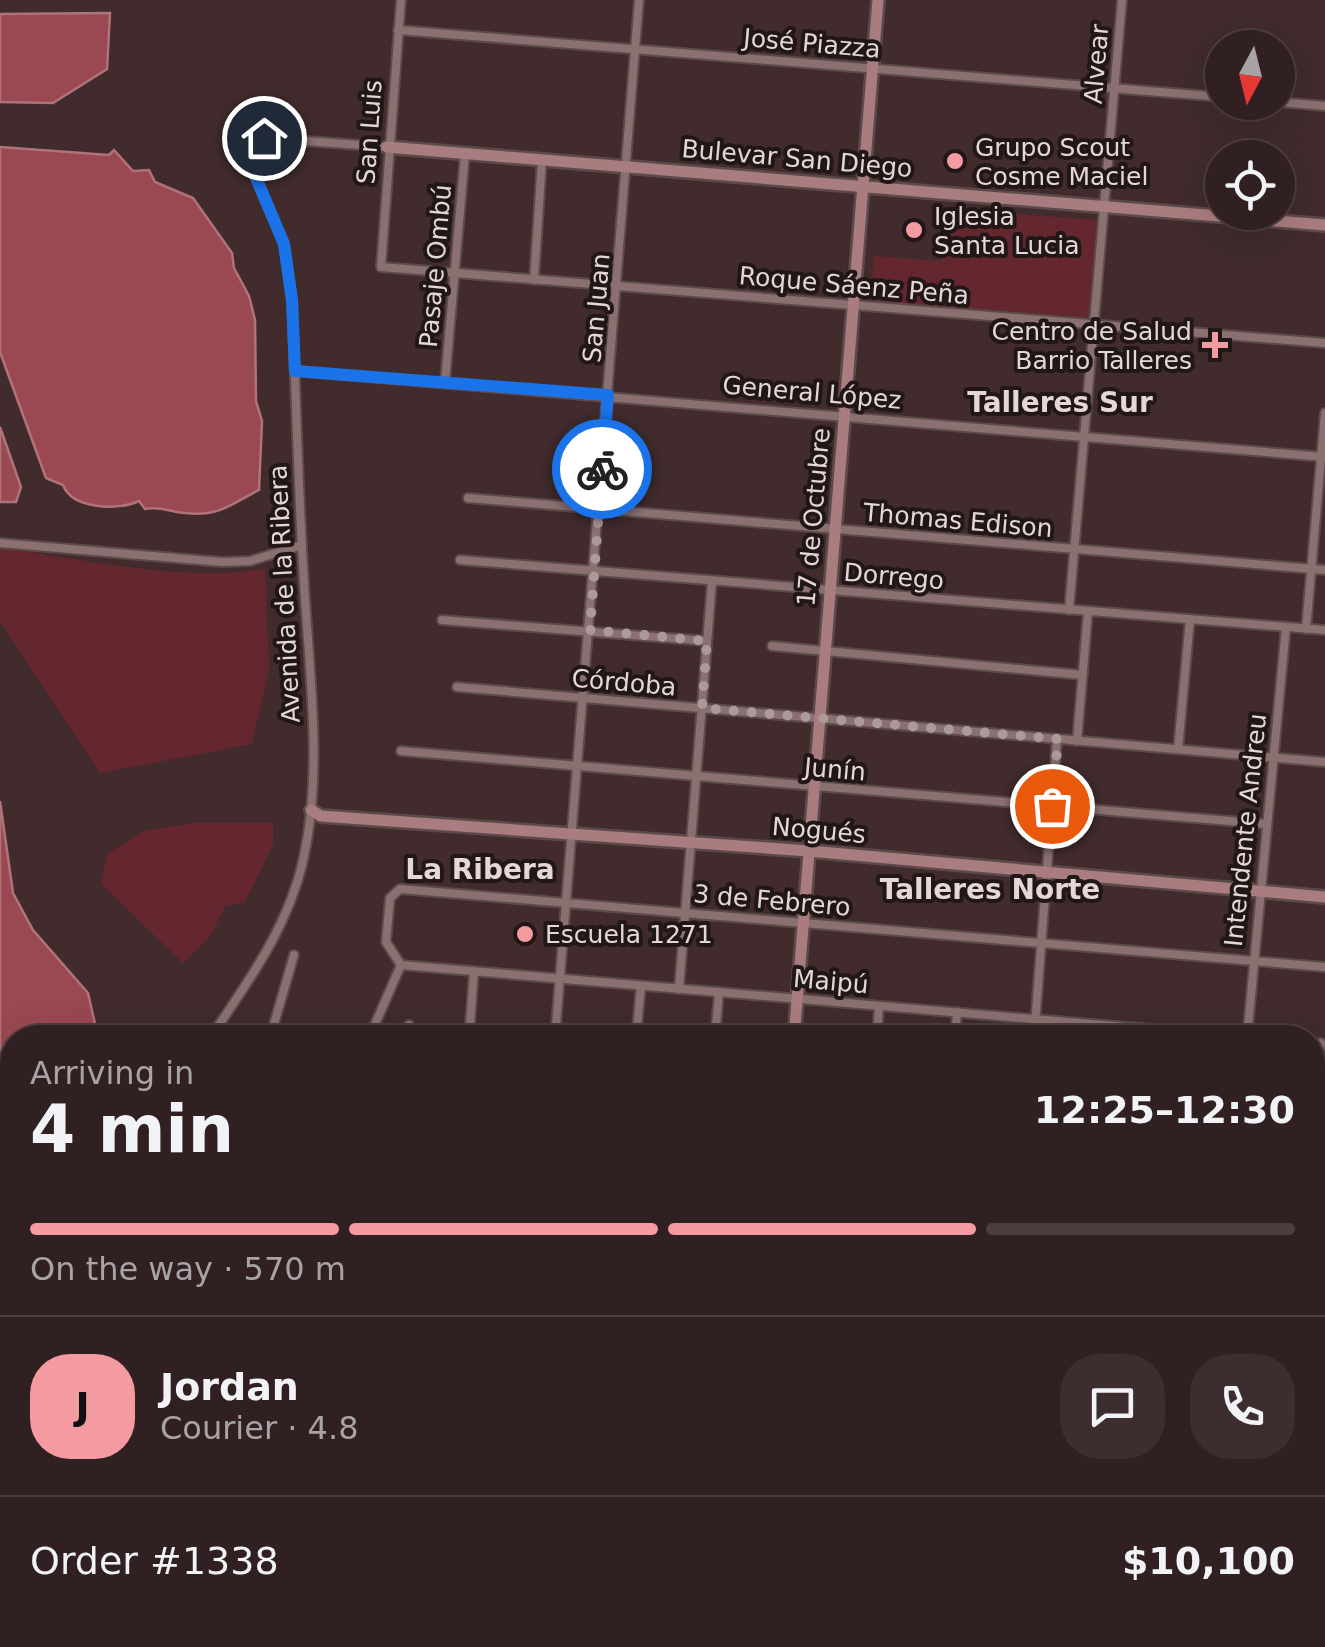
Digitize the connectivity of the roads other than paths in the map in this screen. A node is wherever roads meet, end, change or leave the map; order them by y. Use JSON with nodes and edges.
{"nodes":[{"id":1,"x":400,"y":0,"type":"edge"},
{"id":2,"x":639,"y":0,"type":"edge"},
{"id":3,"x":878,"y":0,"type":"edge"},
{"id":4,"x":1122,"y":0,"type":"edge"},
{"id":5,"x":398,"y":30,"type":"junction"},
{"id":6,"x":635,"y":49,"type":"junction"},
{"id":7,"x":872,"y":68,"type":"junction"},
{"id":8,"x":1114,"y":88,"type":"junction"},
{"id":9,"x":1205,"y":96,"type":"edge"},
{"id":10,"x":1295,"y":103,"type":"edge"},
{"id":11,"x":1325,"y":106,"type":"edge"},
{"id":12,"x":264,"y":138,"type":"joint"},
{"id":13,"x":387,"y":147,"type":"junction"},
{"id":14,"x":466,"y":154,"type":"junction"},
{"id":15,"x":542,"y":160,"type":"junction"},
{"id":16,"x":626,"y":166,"type":"junction"},
{"id":17,"x":863,"y":186,"type":"junction"},
{"id":18,"x":1104,"y":206,"type":"junction"},
{"id":19,"x":1325,"y":225,"type":"edge"},
{"id":20,"x":381,"y":268,"type":"joint"},
{"id":21,"x":454,"y":273,"type":"junction"},
{"id":22,"x":534,"y":280,"type":"junction"},
{"id":23,"x":619,"y":286,"type":"junction"},
{"id":24,"x":853,"y":305,"type":"junction"},
{"id":25,"x":1094,"y":324,"type":"junction"},
{"id":26,"x":1325,"y":342,"type":"edge"},
{"id":27,"x":295,"y":371,"type":"junction"},
{"id":28,"x":445,"y":382,"type":"junction"},
{"id":29,"x":608,"y":395,"type":"junction"},
{"id":30,"x":1325,"y":413,"type":"edge"},
{"id":31,"x":844,"y":415,"type":"junction"},
{"id":32,"x":1085,"y":436,"type":"junction"},
{"id":33,"x":1323,"y":457,"type":"edge"},
{"id":34,"x":468,"y":498,"type":"dead end"},
{"id":35,"x":598,"y":512,"type":"junction"},
{"id":36,"x":835,"y":531,"type":"junction"},
{"id":37,"x":0,"y":544,"type":"edge"},
{"id":38,"x":302,"y":546,"type":"junction"},
{"id":39,"x":1076,"y":550,"type":"junction"},
{"id":40,"x":460,"y":560,"type":"dead end"},
{"id":41,"x":1311,"y":568,"type":"junction"},
{"id":42,"x":1325,"y":570,"type":"edge"},
{"id":43,"x":594,"y":572,"type":"junction"},
{"id":44,"x":712,"y":581,"type":"junction"},
{"id":45,"x":830,"y":590,"type":"junction"},
{"id":46,"x":1069,"y":610,"type":"junction"},
{"id":47,"x":1088,"y":611,"type":"junction"},
{"id":48,"x":1190,"y":619,"type":"junction"},
{"id":49,"x":442,"y":620,"type":"dead end"},
{"id":50,"x":1286,"y":627,"type":"junction"},
{"id":51,"x":1306,"y":629,"type":"junction"},
{"id":52,"x":590,"y":630,"type":"junction"},
{"id":53,"x":1325,"y":630,"type":"edge"},
{"id":54,"x":707,"y":641,"type":"junction"},
{"id":55,"x":772,"y":646,"type":"dead end"},
{"id":56,"x":825,"y":651,"type":"junction"},
{"id":57,"x":1083,"y":676,"type":"junction"},
{"id":58,"x":457,"y":687,"type":"dead end"},
{"id":59,"x":584,"y":698,"type":"junction"},
{"id":60,"x":702,"y":708,"type":"junction"},
{"id":61,"x":820,"y":718,"type":"junction"},
{"id":62,"x":1058,"y":739,"type":"junction"},
{"id":63,"x":1077,"y":741,"type":"junction"},
{"id":64,"x":1178,"y":749,"type":"junction"},
{"id":65,"x":401,"y":751,"type":"dead end"},
{"id":66,"x":1273,"y":758,"type":"junction"},
{"id":67,"x":1325,"y":762,"type":"edge"},
{"id":68,"x":578,"y":767,"type":"junction"},
{"id":69,"x":696,"y":777,"type":"junction"},
{"id":70,"x":814,"y":787,"type":"junction"},
{"id":71,"x":1052,"y":806,"type":"junction"},
{"id":72,"x":311,"y":810,"type":"junction"},
{"id":73,"x":1266,"y":824,"type":"junction"},
{"id":74,"x":572,"y":835,"type":"junction"},
{"id":75,"x":690,"y":842,"type":"junction"},
{"id":76,"x":808,"y":851,"type":"junction"},
{"id":77,"x":1047,"y":872,"type":"junction"},
{"id":78,"x":1260,"y":890,"type":"junction"},
{"id":79,"x":1325,"y":897,"type":"edge"},
{"id":80,"x":567,"y":903,"type":"junction"},
{"id":81,"x":685,"y":913,"type":"junction"},
{"id":82,"x":803,"y":923,"type":"junction"},
{"id":83,"x":1041,"y":944,"type":"junction"},
{"id":84,"x":294,"y":954,"type":"dead end"},
{"id":85,"x":1252,"y":962,"type":"junction"},
{"id":86,"x":402,"y":965,"type":"junction"},
{"id":87,"x":1325,"y":967,"type":"edge"},
{"id":88,"x":474,"y":972,"type":"junction"},
{"id":89,"x":560,"y":979,"type":"junction"},
{"id":90,"x":641,"y":986,"type":"junction"},
{"id":91,"x":679,"y":989,"type":"junction"},
{"id":92,"x":719,"y":992,"type":"junction"},
{"id":93,"x":796,"y":998,"type":"junction"},
{"id":94,"x":879,"y":1006,"type":"junction"},
{"id":95,"x":957,"y":1012,"type":"junction"},
{"id":96,"x":1035,"y":1019,"type":"junction"},
{"id":97,"x":219,"y":1025,"type":"edge"},
{"id":98,"x":274,"y":1025,"type":"edge"},
{"id":99,"x":375,"y":1025,"type":"edge"},
{"id":100,"x":470,"y":1025,"type":"edge"},
{"id":101,"x":556,"y":1025,"type":"edge"},
{"id":102,"x":637,"y":1025,"type":"edge"},
{"id":103,"x":715,"y":1025,"type":"edge"},
{"id":104,"x":795,"y":1025,"type":"edge"},
{"id":105,"x":877,"y":1025,"type":"edge"},
{"id":106,"x":956,"y":1025,"type":"edge"},
{"id":107,"x":1035,"y":1025,"type":"edge"},
{"id":108,"x":1107,"y":1025,"type":"edge"},
{"id":109,"x":1248,"y":1025,"type":"edge"}],
"edges":[{"from":1,"to":5,"type":"street","name":"San Luis"},
{"from":2,"to":6,"type":"street","name":"San Juan"},
{"from":3,"to":7,"type":"street","name":"17 de Octubre"},
{"from":4,"to":8,"type":"street","name":"Alvear"},
{"from":5,"to":6,"type":"street","name":"José Piazza"},
{"from":5,"to":13,"type":"street","name":"San Luis"},
{"from":6,"to":7,"type":"street","name":"José Piazza"},
{"from":6,"to":16,"type":"street","name":"San Juan"},
{"from":7,"to":8,"type":"street","name":"José Piazza"},
{"from":7,"to":17,"type":"street","name":"17 de Octubre"},
{"from":8,"to":9,"type":"street","name":"José Piazza"},
{"from":8,"to":18,"type":"street","name":"Alvear"},
{"from":10,"to":11,"type":"street"},
{"from":12,"to":13,"type":"street","name":"Bulevar San Diego"},
{"from":12,"to":27,"type":"street","name":"Avenida de la Ribera"},
{"from":13,"to":14,"type":"street","name":"Bulevar San Diego"},
{"from":13,"to":20,"type":"street","name":"San Luis"},
{"from":14,"to":15,"type":"street","name":"Bulevar San Diego"},
{"from":14,"to":21,"type":"street","name":"Pasaje Ombú"},
{"from":15,"to":16,"type":"street","name":"Bulevar San Diego"},
{"from":15,"to":22,"type":"street"},
{"from":16,"to":17,"type":"street","name":"Bulevar San Diego"},
{"from":16,"to":23,"type":"street","name":"San Juan"},
{"from":17,"to":18,"type":"street","name":"Bulevar San Diego"},
{"from":17,"to":24,"type":"street","name":"17 de Octubre"},
{"from":18,"to":19,"type":"street","name":"Bulevar San Diego"},
{"from":18,"to":25,"type":"street","name":"Alvear"},
{"from":20,"to":21,"type":"street","name":"Roque Sáenz Peña"},
{"from":21,"to":22,"type":"street","name":"Roque Sáenz Peña"},
{"from":21,"to":28,"type":"street","name":"Pasaje Ombú"},
{"from":22,"to":23,"type":"street","name":"Roque Sáenz Peña"},
{"from":23,"to":24,"type":"street","name":"Roque Sáenz Peña"},
{"from":23,"to":29,"type":"street","name":"San Juan"},
{"from":24,"to":25,"type":"street","name":"Roque Sáenz Peña"},
{"from":24,"to":31,"type":"street","name":"17 de Octubre"},
{"from":25,"to":26,"type":"street","name":"Roque Sáenz Peña"},
{"from":25,"to":32,"type":"street","name":"Alvear"},
{"from":27,"to":28,"type":"street","name":"General López"},
{"from":27,"to":38,"type":"street","name":"Avenida de la Ribera"},
{"from":28,"to":29,"type":"street","name":"General López"},
{"from":29,"to":31,"type":"street","name":"General López"},
{"from":29,"to":35,"type":"street","name":"San Juan"},
{"from":30,"to":33,"type":"street"},
{"from":31,"to":32,"type":"street","name":"General López"},
{"from":31,"to":36,"type":"street","name":"17 de Octubre"},
{"from":32,"to":33,"type":"street","name":"General López"},
{"from":32,"to":39,"type":"street","name":"Alvear"},
{"from":33,"to":41,"type":"street"},
{"from":34,"to":35,"type":"street","name":"Thomas Edison"},
{"from":35,"to":36,"type":"street","name":"Thomas Edison"},
{"from":35,"to":43,"type":"street","name":"San Juan"},
{"from":36,"to":39,"type":"street","name":"Thomas Edison"},
{"from":36,"to":45,"type":"street","name":"17 de Octubre"},
{"from":37,"to":38,"type":"street"},
{"from":38,"to":72,"type":"street","name":"Avenida de la Ribera"},
{"from":39,"to":41,"type":"street","name":"Thomas Edison"},
{"from":39,"to":46,"type":"street","name":"Alvear"},
{"from":40,"to":43,"type":"street","name":"Dorrego"},
{"from":41,"to":42,"type":"street","name":"Thomas Edison"},
{"from":41,"to":51,"type":"street"},
{"from":43,"to":44,"type":"street","name":"Dorrego"},
{"from":43,"to":52,"type":"street","name":"San Juan"},
{"from":44,"to":45,"type":"street","name":"Dorrego"},
{"from":44,"to":54,"type":"street"},
{"from":45,"to":46,"type":"street","name":"Dorrego"},
{"from":45,"to":56,"type":"street","name":"17 de Octubre"},
{"from":46,"to":47,"type":"street","name":"Dorrego"},
{"from":47,"to":48,"type":"street","name":"Dorrego"},
{"from":47,"to":57,"type":"street"},
{"from":48,"to":50,"type":"street","name":"Dorrego"},
{"from":48,"to":64,"type":"street"},
{"from":49,"to":52,"type":"street"},
{"from":50,"to":51,"type":"street","name":"Dorrego"},
{"from":50,"to":66,"type":"street","name":"Intendente Andreu"},
{"from":51,"to":53,"type":"street","name":"Dorrego"},
{"from":52,"to":54,"type":"street"},
{"from":52,"to":59,"type":"street","name":"San Juan"},
{"from":54,"to":60,"type":"street"},
{"from":55,"to":56,"type":"street"},
{"from":56,"to":57,"type":"street"},
{"from":56,"to":61,"type":"street","name":"17 de Octubre"},
{"from":57,"to":63,"type":"street"},
{"from":58,"to":59,"type":"street","name":"Córdoba"},
{"from":59,"to":60,"type":"street","name":"Córdoba"},
{"from":59,"to":68,"type":"street","name":"San Juan"},
{"from":60,"to":61,"type":"street","name":"Córdoba"},
{"from":60,"to":69,"type":"street"},
{"from":61,"to":62,"type":"street","name":"Córdoba"},
{"from":61,"to":70,"type":"street","name":"17 de Octubre"},
{"from":62,"to":63,"type":"street","name":"Córdoba"},
{"from":62,"to":71,"type":"street"},
{"from":63,"to":64,"type":"street","name":"Córdoba"},
{"from":64,"to":66,"type":"street","name":"Córdoba"},
{"from":65,"to":68,"type":"street","name":"Junín"},
{"from":66,"to":67,"type":"street","name":"Córdoba"},
{"from":66,"to":73,"type":"street","name":"Intendente Andreu"},
{"from":68,"to":69,"type":"street","name":"Junín"},
{"from":68,"to":74,"type":"street","name":"San Juan"},
{"from":69,"to":70,"type":"street","name":"Junín"},
{"from":69,"to":75,"type":"street"},
{"from":70,"to":71,"type":"street","name":"Junín"},
{"from":70,"to":76,"type":"street","name":"17 de Octubre"},
{"from":71,"to":73,"type":"street","name":"Junín"},
{"from":71,"to":77,"type":"street"},
{"from":72,"to":74,"type":"street","name":"Nogués"},
{"from":72,"to":97,"type":"street","name":"Avenida de la Ribera"},
{"from":73,"to":78,"type":"street","name":"Intendente Andreu"},
{"from":74,"to":75,"type":"street","name":"Nogués"},
{"from":74,"to":80,"type":"street","name":"San Juan"},
{"from":75,"to":76,"type":"street","name":"Nogués"},
{"from":75,"to":81,"type":"street"},
{"from":76,"to":77,"type":"street","name":"Nogués"},
{"from":76,"to":82,"type":"street","name":"17 de Octubre"},
{"from":77,"to":78,"type":"street","name":"Nogués"},
{"from":77,"to":83,"type":"street"},
{"from":78,"to":79,"type":"street","name":"Nogués"},
{"from":78,"to":85,"type":"street","name":"Intendente Andreu"},
{"from":80,"to":81,"type":"street","name":"3 de Febrero"},
{"from":80,"to":86,"type":"street","name":"3 de Febrero"},
{"from":80,"to":89,"type":"street","name":"San Juan"},
{"from":81,"to":82,"type":"street","name":"3 de Febrero"},
{"from":81,"to":91,"type":"street"},
{"from":82,"to":83,"type":"street","name":"3 de Febrero"},
{"from":82,"to":93,"type":"street","name":"17 de Octubre"},
{"from":83,"to":85,"type":"street","name":"3 de Febrero"},
{"from":83,"to":96,"type":"street"},
{"from":84,"to":98,"type":"street"},
{"from":85,"to":87,"type":"street","name":"3 de Febrero"},
{"from":85,"to":109,"type":"street","name":"Intendente Andreu"},
{"from":86,"to":88,"type":"street","name":"Maipú"},
{"from":86,"to":99,"type":"street"},
{"from":88,"to":89,"type":"street","name":"Maipú"},
{"from":88,"to":100,"type":"street"},
{"from":89,"to":90,"type":"street","name":"Maipú"},
{"from":89,"to":101,"type":"street","name":"San Juan"},
{"from":90,"to":91,"type":"street","name":"Maipú"},
{"from":90,"to":102,"type":"street"},
{"from":91,"to":92,"type":"street","name":"Maipú"},
{"from":92,"to":93,"type":"street","name":"Maipú"},
{"from":92,"to":103,"type":"street"},
{"from":93,"to":94,"type":"street","name":"Maipú"},
{"from":93,"to":104,"type":"street","name":"17 de Octubre"},
{"from":94,"to":95,"type":"street","name":"Maipú"},
{"from":94,"to":105,"type":"street"},
{"from":95,"to":96,"type":"street","name":"Maipú"},
{"from":95,"to":106,"type":"street"},
{"from":96,"to":107,"type":"street"},
{"from":96,"to":108,"type":"street","name":"Maipú"}]}
